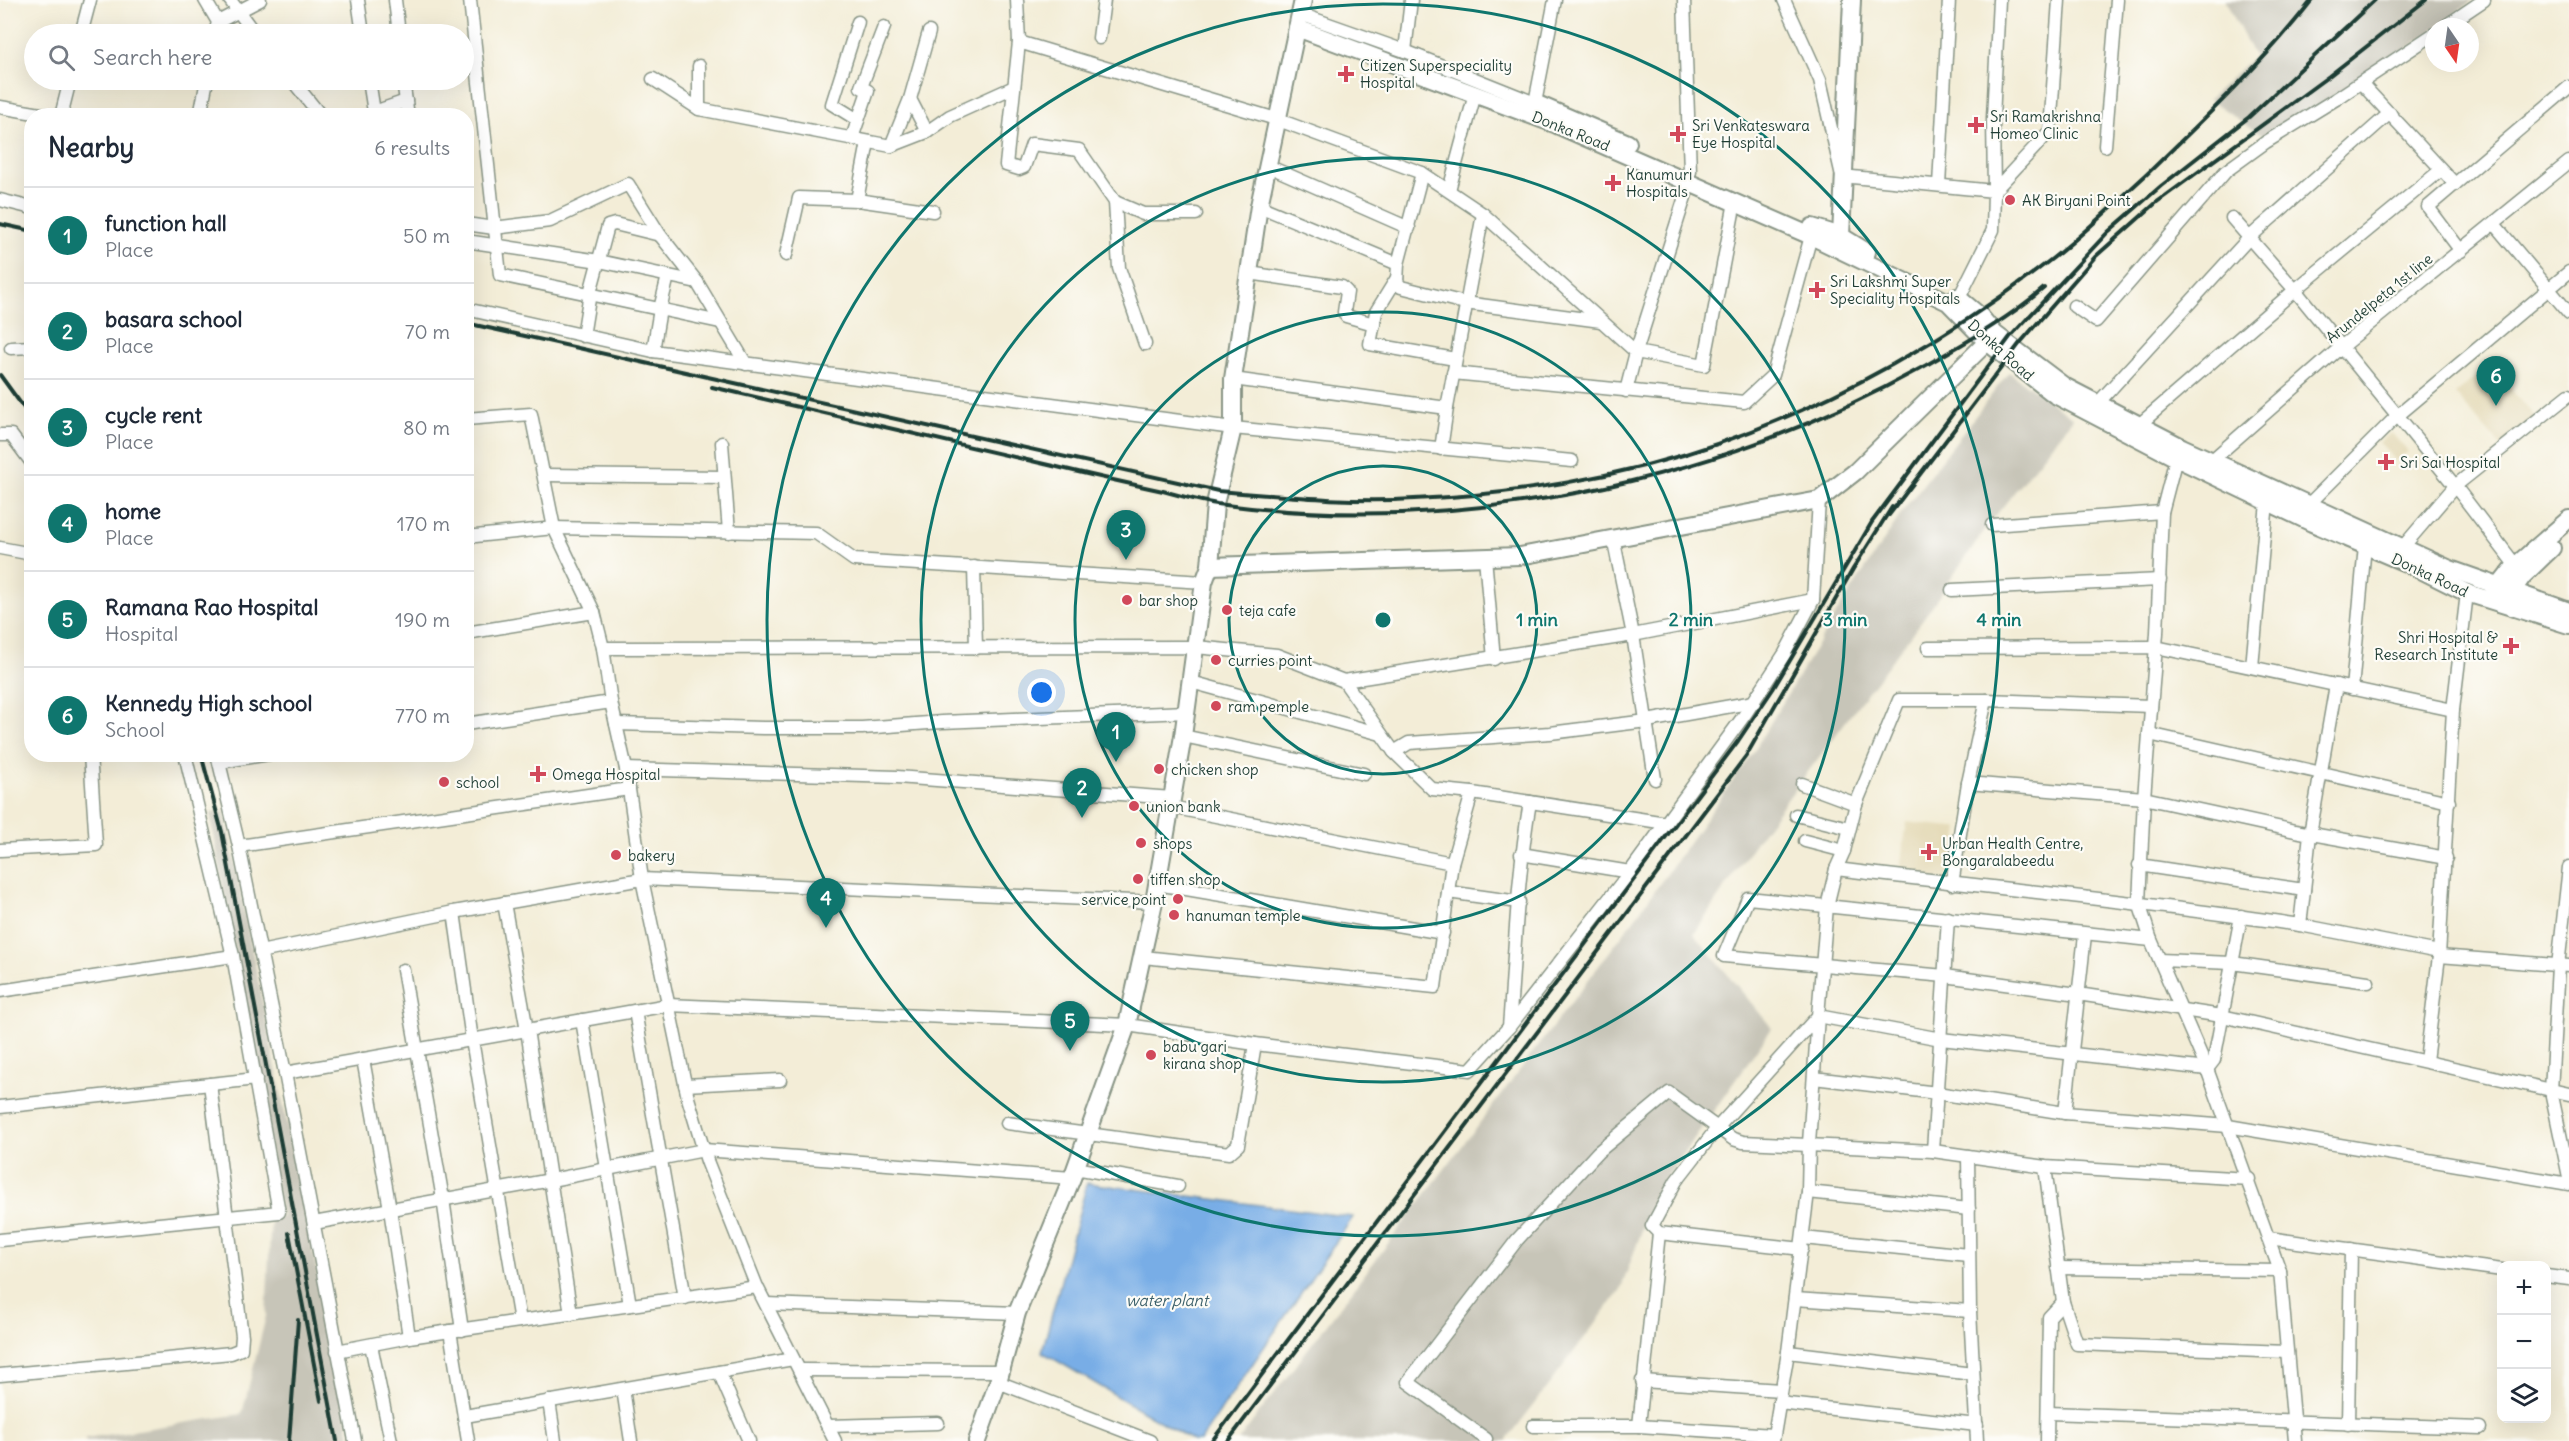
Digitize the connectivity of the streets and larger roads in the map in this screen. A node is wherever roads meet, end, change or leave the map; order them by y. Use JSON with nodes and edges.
{"nodes":[{"id":1,"x":90,"y":0,"type":"edge"},
{"id":2,"x":205,"y":0,"type":"edge"},
{"id":3,"x":230,"y":0,"type":"edge"},
{"id":4,"x":260,"y":0,"type":"edge"},
{"id":5,"x":358,"y":0,"type":"edge"},
{"id":6,"x":395,"y":0,"type":"edge"},
{"id":7,"x":470,"y":0,"type":"edge"},
{"id":8,"x":1017,"y":0,"type":"edge"},
{"id":9,"x":1104,"y":0,"type":"edge"},
{"id":10,"x":1411,"y":0,"type":"edge"},
{"id":11,"x":1555,"y":0,"type":"edge"},
{"id":12,"x":1684,"y":0,"type":"edge"},
{"id":13,"x":1784,"y":0,"type":"edge"},
{"id":14,"x":1852,"y":0,"type":"edge"},
{"id":15,"x":1949,"y":0,"type":"edge"},
{"id":16,"x":1999,"y":0,"type":"edge"},
{"id":17,"x":2059,"y":0,"type":"edge"},
{"id":18,"x":2117,"y":0,"type":"edge"},
{"id":19,"x":2484,"y":0,"type":"edge"},
{"id":20,"x":237,"y":12,"type":"junction"},
{"id":21,"x":1300,"y":14,"type":"edge"},
{"id":22,"x":2457,"y":18,"type":"edge"},
{"id":23,"x":858,"y":22,"type":"dead end"},
{"id":24,"x":84,"y":24,"type":"edge"},
{"id":25,"x":214,"y":24,"type":"edge"},
{"id":26,"x":221,"y":24,"type":"edge"},
{"id":27,"x":247,"y":24,"type":"edge"},
{"id":28,"x":362,"y":24,"type":"edge"},
{"id":29,"x":398,"y":24,"type":"edge"},
{"id":30,"x":470,"y":24,"type":"edge"},
{"id":31,"x":884,"y":27,"type":"dead end"},
{"id":32,"x":929,"y":32,"type":"dead end"},
{"id":33,"x":1099,"y":38,"type":"dead end"},
{"id":34,"x":2425,"y":40,"type":"edge"},
{"id":35,"x":1019,"y":42,"type":"junction"},
{"id":36,"x":1405,"y":51,"type":"junction"},
{"id":37,"x":699,"y":66,"type":"dead end"},
{"id":38,"x":653,"y":79,"type":"dead end"},
{"id":39,"x":2361,"y":83,"type":"junction"},
{"id":40,"x":1014,"y":87,"type":"junction"},
{"id":41,"x":2569,"y":87,"type":"edge"},
{"id":42,"x":68,"y":90,"type":"edge"},
{"id":43,"x":205,"y":90,"type":"edge"},
{"id":44,"x":299,"y":90,"type":"edge"},
{"id":45,"x":369,"y":90,"type":"edge"},
{"id":46,"x":404,"y":90,"type":"edge"},
{"id":47,"x":474,"y":90,"type":"edge"},
{"id":48,"x":1475,"y":94,"type":"junction"},
{"id":49,"x":910,"y":99,"type":"junction"},
{"id":50,"x":406,"y":101,"type":"junction"},
{"id":51,"x":1535,"y":103,"type":"junction"},
{"id":52,"x":0,"y":106,"type":"edge"},
{"id":53,"x":63,"y":108,"type":"edge"},
{"id":54,"x":202,"y":108,"type":"edge"},
{"id":55,"x":314,"y":108,"type":"edge"},
{"id":56,"x":369,"y":108,"type":"edge"},
{"id":57,"x":386,"y":108,"type":"edge"},
{"id":58,"x":407,"y":108,"type":"edge"},
{"id":59,"x":699,"y":109,"type":"junction"},
{"id":60,"x":24,"y":111,"type":"edge"},
{"id":61,"x":2390,"y":113,"type":"junction"},
{"id":62,"x":1276,"y":119,"type":"junction"},
{"id":63,"x":858,"y":120,"type":"junction"},
{"id":64,"x":927,"y":132,"type":"junction"},
{"id":65,"x":852,"y":138,"type":"junction"},
{"id":66,"x":868,"y":142,"type":"junction"},
{"id":67,"x":891,"y":146,"type":"junction"},
{"id":68,"x":2104,"y":146,"type":"dead end"},
{"id":69,"x":2569,"y":162,"type":"edge"},
{"id":70,"x":1268,"y":166,"type":"junction"},
{"id":71,"x":2441,"y":170,"type":"junction"},
{"id":72,"x":1422,"y":173,"type":"junction"},
{"id":73,"x":1842,"y":176,"type":"junction"},
{"id":74,"x":1690,"y":177,"type":"junction"},
{"id":75,"x":2455,"y":184,"type":"junction"},
{"id":76,"x":1939,"y":185,"type":"junction"},
{"id":77,"x":1449,"y":190,"type":"junction"},
{"id":78,"x":1994,"y":191,"type":"junction"},
{"id":79,"x":0,"y":200,"type":"edge"},
{"id":80,"x":857,"y":200,"type":"junction"},
{"id":81,"x":1115,"y":202,"type":"junction"},
{"id":82,"x":1735,"y":202,"type":"junction"},
{"id":83,"x":24,"y":206,"type":"edge"},
{"id":84,"x":1259,"y":206,"type":"junction"},
{"id":85,"x":933,"y":211,"type":"dead end"},
{"id":86,"x":1196,"y":214,"type":"dead end"},
{"id":87,"x":1483,"y":214,"type":"junction"},
{"id":88,"x":2232,"y":218,"type":"dead end"},
{"id":89,"x":474,"y":225,"type":"edge"},
{"id":90,"x":2495,"y":225,"type":"junction"},
{"id":91,"x":494,"y":228,"type":"junction"},
{"id":92,"x":1409,"y":228,"type":"junction"},
{"id":93,"x":660,"y":235,"type":"junction"},
{"id":94,"x":1811,"y":236,"type":"junction"},
{"id":95,"x":1841,"y":236,"type":"junction"},
{"id":96,"x":2250,"y":237,"type":"junction"},
{"id":97,"x":474,"y":242,"type":"edge"},
{"id":98,"x":496,"y":245,"type":"junction"},
{"id":99,"x":2461,"y":251,"type":"junction"},
{"id":100,"x":786,"y":255,"type":"dead end"},
{"id":101,"x":599,"y":261,"type":"junction"},
{"id":102,"x":1398,"y":264,"type":"junction"},
{"id":103,"x":2569,"y":272,"type":"edge"},
{"id":104,"x":1249,"y":273,"type":"junction"},
{"id":105,"x":668,"y":276,"type":"junction"},
{"id":106,"x":1397,"y":278,"type":"junction"},
{"id":107,"x":697,"y":282,"type":"junction"},
{"id":108,"x":2548,"y":288,"type":"junction"},
{"id":109,"x":2295,"y":290,"type":"junction"},
{"id":110,"x":590,"y":293,"type":"junction"},
{"id":111,"x":1959,"y":298,"type":"junction"},
{"id":112,"x":1465,"y":303,"type":"junction"},
{"id":113,"x":2074,"y":306,"type":"dead end"},
{"id":114,"x":660,"y":309,"type":"junction"},
{"id":115,"x":474,"y":311,"type":"edge"},
{"id":116,"x":2569,"y":313,"type":"edge"},
{"id":117,"x":1601,"y":321,"type":"junction"},
{"id":118,"x":720,"y":322,"type":"junction"},
{"id":119,"x":1374,"y":324,"type":"junction"},
{"id":120,"x":583,"y":336,"type":"junction"},
{"id":121,"x":1987,"y":342,"type":"junction"},
{"id":122,"x":1145,"y":344,"type":"dead end"},
{"id":123,"x":24,"y":347,"type":"edge"},
{"id":124,"x":2342,"y":347,"type":"junction"},
{"id":125,"x":12,"y":348,"type":"dead end"},
{"id":126,"x":653,"y":351,"type":"junction"},
{"id":127,"x":1636,"y":352,"type":"junction"},
{"id":128,"x":1455,"y":359,"type":"junction"},
{"id":129,"x":747,"y":364,"type":"junction"},
{"id":130,"x":1453,"y":373,"type":"junction"},
{"id":131,"x":1233,"y":379,"type":"junction"},
{"id":132,"x":1626,"y":391,"type":"junction"},
{"id":133,"x":2569,"y":395,"type":"edge"},
{"id":134,"x":2098,"y":403,"type":"junction"},
{"id":135,"x":1446,"y":408,"type":"junction"},
{"id":136,"x":2396,"y":417,"type":"junction"},
{"id":137,"x":474,"y":418,"type":"edge"},
{"id":138,"x":2140,"y":424,"type":"junction"},
{"id":139,"x":1233,"y":428,"type":"junction"},
{"id":140,"x":0,"y":435,"type":"edge"},
{"id":141,"x":722,"y":443,"type":"dead end"},
{"id":142,"x":1442,"y":449,"type":"junction"},
{"id":143,"x":24,"y":452,"type":"edge"},
{"id":144,"x":2176,"y":458,"type":"junction"},
{"id":145,"x":1572,"y":461,"type":"dead end"},
{"id":146,"x":2211,"y":461,"type":"junction"},
{"id":147,"x":544,"y":475,"type":"junction"},
{"id":148,"x":724,"y":477,"type":"junction"},
{"id":149,"x":2455,"y":486,"type":"junction"},
{"id":150,"x":1819,"y":500,"type":"junction"},
{"id":151,"x":2267,"y":502,"type":"junction"},
{"id":152,"x":2308,"y":505,"type":"junction"},
{"id":153,"x":2162,"y":512,"type":"junction"},
{"id":154,"x":2569,"y":519,"type":"edge"},
{"id":155,"x":1992,"y":525,"type":"dead end"},
{"id":156,"x":554,"y":528,"type":"junction"},
{"id":157,"x":729,"y":532,"type":"junction"},
{"id":158,"x":2569,"y":534,"type":"edge"},
{"id":159,"x":474,"y":536,"type":"edge"},
{"id":160,"x":1613,"y":537,"type":"junction"},
{"id":161,"x":2365,"y":545,"type":"junction"},
{"id":162,"x":0,"y":548,"type":"edge"},
{"id":163,"x":2402,"y":548,"type":"junction"},
{"id":164,"x":24,"y":552,"type":"edge"},
{"id":165,"x":1485,"y":557,"type":"junction"},
{"id":166,"x":1210,"y":566,"type":"junction"},
{"id":167,"x":974,"y":567,"type":"junction"},
{"id":168,"x":2519,"y":571,"type":"junction"},
{"id":169,"x":2160,"y":580,"type":"junction"},
{"id":170,"x":1204,"y":582,"type":"junction"},
{"id":171,"x":1952,"y":590,"type":"dead end"},
{"id":172,"x":2467,"y":593,"type":"junction"},
{"id":173,"x":2500,"y":596,"type":"junction"},
{"id":174,"x":1813,"y":600,"type":"junction"},
{"id":175,"x":2569,"y":611,"type":"edge"},
{"id":176,"x":594,"y":612,"type":"junction"},
{"id":177,"x":2569,"y":625,"type":"edge"},
{"id":178,"x":474,"y":632,"type":"edge"},
{"id":179,"x":1633,"y":635,"type":"junction"},
{"id":180,"x":1196,"y":647,"type":"junction"},
{"id":181,"x":2156,"y":647,"type":"junction"},
{"id":182,"x":603,"y":648,"type":"junction"},
{"id":183,"x":976,"y":648,"type":"junction"},
{"id":184,"x":1928,"y":648,"type":"dead end"},
{"id":185,"x":1494,"y":659,"type":"junction"},
{"id":186,"x":2252,"y":667,"type":"junction"},
{"id":187,"x":1344,"y":681,"type":"junction"},
{"id":188,"x":1191,"y":682,"type":"junction"},
{"id":189,"x":2336,"y":685,"type":"junction"},
{"id":190,"x":2352,"y":689,"type":"junction"},
{"id":191,"x":1986,"y":700,"type":"junction"},
{"id":192,"x":611,"y":702,"type":"junction"},
{"id":193,"x":1754,"y":702,"type":"junction"},
{"id":194,"x":2151,"y":706,"type":"junction"},
{"id":195,"x":2453,"y":710,"type":"junction"},
{"id":196,"x":1187,"y":712,"type":"junction"},
{"id":197,"x":1647,"y":721,"type":"junction"},
{"id":198,"x":474,"y":723,"type":"edge"},
{"id":199,"x":616,"y":724,"type":"junction"},
{"id":200,"x":1381,"y":734,"type":"junction"},
{"id":201,"x":2149,"y":734,"type":"junction"},
{"id":202,"x":1183,"y":736,"type":"junction"},
{"id":203,"x":1394,"y":752,"type":"junction"},
{"id":204,"x":91,"y":762,"type":"edge"},
{"id":205,"x":187,"y":762,"type":"edge"},
{"id":206,"x":219,"y":762,"type":"edge"},
{"id":207,"x":626,"y":769,"type":"junction"},
{"id":208,"x":2320,"y":773,"type":"junction"},
{"id":209,"x":1364,"y":774,"type":"dead end"},
{"id":210,"x":1655,"y":778,"type":"dead end"},
{"id":211,"x":1968,"y":783,"type":"junction"},
{"id":212,"x":1802,"y":784,"type":"dead end"},
{"id":213,"x":629,"y":789,"type":"junction"},
{"id":214,"x":1472,"y":793,"type":"junction"},
{"id":215,"x":2144,"y":798,"type":"junction"},
{"id":216,"x":1530,"y":802,"type":"junction"},
{"id":217,"x":2449,"y":802,"type":"junction"},
{"id":218,"x":1172,"y":803,"type":"junction"},
{"id":219,"x":1856,"y":804,"type":"junction"},
{"id":220,"x":1796,"y":815,"type":"dead end"},
{"id":221,"x":1666,"y":823,"type":"junction"},
{"id":222,"x":1849,"y":828,"type":"junction"},
{"id":223,"x":2310,"y":834,"type":"junction"},
{"id":224,"x":1804,"y":841,"type":"dead end"},
{"id":225,"x":239,"y":846,"type":"junction"},
{"id":226,"x":0,"y":850,"type":"edge"},
{"id":227,"x":1844,"y":851,"type":"junction"},
{"id":228,"x":1521,"y":854,"type":"junction"},
{"id":229,"x":2446,"y":858,"type":"junction"},
{"id":230,"x":1452,"y":863,"type":"junction"},
{"id":231,"x":2139,"y":865,"type":"junction"},
{"id":232,"x":2569,"y":867,"type":"edge"},
{"id":233,"x":1836,"y":869,"type":"junction"},
{"id":234,"x":1630,"y":872,"type":"junction"},
{"id":235,"x":642,"y":879,"type":"junction"},
{"id":236,"x":1157,"y":884,"type":"junction"},
{"id":237,"x":1952,"y":884,"type":"junction"},
{"id":238,"x":2304,"y":890,"type":"junction"},
{"id":239,"x":1448,"y":892,"type":"junction"},
{"id":240,"x":1154,"y":902,"type":"junction"},
{"id":241,"x":1519,"y":902,"type":"junction"},
{"id":242,"x":504,"y":903,"type":"junction"},
{"id":243,"x":2139,"y":903,"type":"junction"},
{"id":244,"x":1827,"y":906,"type":"junction"},
{"id":245,"x":454,"y":912,"type":"junction"},
{"id":246,"x":2241,"y":916,"type":"junction"},
{"id":247,"x":1948,"y":918,"type":"junction"},
{"id":248,"x":2300,"y":925,"type":"junction"},
{"id":249,"x":1443,"y":933,"type":"junction"},
{"id":250,"x":2085,"y":935,"type":"junction"},
{"id":251,"x":2151,"y":940,"type":"junction"},
{"id":252,"x":260,"y":952,"type":"junction"},
{"id":253,"x":2439,"y":954,"type":"junction"},
{"id":254,"x":233,"y":956,"type":"junction"},
{"id":255,"x":1143,"y":957,"type":"junction"},
{"id":256,"x":2160,"y":960,"type":"junction"},
{"id":257,"x":2232,"y":963,"type":"junction"},
{"id":258,"x":1822,"y":964,"type":"junction"},
{"id":259,"x":2564,"y":966,"type":"edge"},
{"id":260,"x":403,"y":970,"type":"dead end"},
{"id":261,"x":1945,"y":976,"type":"junction"},
{"id":262,"x":2368,"y":982,"type":"dead end"},
{"id":263,"x":0,"y":991,"type":"edge"},
{"id":264,"x":2078,"y":994,"type":"junction"},
{"id":265,"x":669,"y":1005,"type":"junction"},
{"id":266,"x":2182,"y":1010,"type":"junction"},
{"id":267,"x":635,"y":1011,"type":"junction"},
{"id":268,"x":1818,"y":1016,"type":"junction"},
{"id":269,"x":2222,"y":1016,"type":"junction"},
{"id":270,"x":582,"y":1020,"type":"junction"},
{"id":271,"x":1127,"y":1025,"type":"junction"},
{"id":272,"x":1509,"y":1027,"type":"junction"},
{"id":273,"x":527,"y":1030,"type":"junction"},
{"id":274,"x":1941,"y":1039,"type":"junction"},
{"id":275,"x":472,"y":1040,"type":"junction"},
{"id":276,"x":1255,"y":1044,"type":"junction"},
{"id":277,"x":417,"y":1050,"type":"junction"},
{"id":278,"x":2072,"y":1054,"type":"junction"},
{"id":279,"x":363,"y":1059,"type":"junction"},
{"id":280,"x":2426,"y":1061,"type":"junction"},
{"id":281,"x":2207,"y":1069,"type":"junction"},
{"id":282,"x":285,"y":1073,"type":"junction"},
{"id":283,"x":1814,"y":1078,"type":"junction"},
{"id":284,"x":256,"y":1079,"type":"junction"},
{"id":285,"x":780,"y":1080,"type":"dead end"},
{"id":286,"x":210,"y":1084,"type":"junction"},
{"id":287,"x":685,"y":1084,"type":"junction"},
{"id":288,"x":2551,"y":1091,"type":"junction"},
{"id":289,"x":1936,"y":1093,"type":"junction"},
{"id":290,"x":2569,"y":1094,"type":"edge"},
{"id":291,"x":0,"y":1107,"type":"edge"},
{"id":292,"x":2065,"y":1113,"type":"junction"},
{"id":293,"x":1007,"y":1123,"type":"dead end"},
{"id":294,"x":2228,"y":1126,"type":"junction"},
{"id":295,"x":1718,"y":1127,"type":"junction"},
{"id":296,"x":1088,"y":1133,"type":"junction"},
{"id":297,"x":1809,"y":1143,"type":"junction"},
{"id":298,"x":704,"y":1150,"type":"junction"},
{"id":299,"x":1933,"y":1151,"type":"junction"},
{"id":300,"x":1968,"y":1156,"type":"junction"},
{"id":301,"x":660,"y":1159,"type":"junction"},
{"id":302,"x":2045,"y":1167,"type":"junction"},
{"id":303,"x":606,"y":1169,"type":"junction"},
{"id":304,"x":1073,"y":1173,"type":"junction"},
{"id":305,"x":2569,"y":1177,"type":"edge"},
{"id":306,"x":2249,"y":1179,"type":"junction"},
{"id":307,"x":551,"y":1180,"type":"junction"},
{"id":308,"x":2569,"y":1184,"type":"edge"},
{"id":309,"x":1178,"y":1186,"type":"dead end"},
{"id":310,"x":499,"y":1189,"type":"junction"},
{"id":311,"x":1808,"y":1192,"type":"junction"},
{"id":312,"x":443,"y":1199,"type":"junction"},
{"id":313,"x":390,"y":1209,"type":"junction"},
{"id":314,"x":1969,"y":1209,"type":"junction"},
{"id":315,"x":227,"y":1218,"type":"junction"},
{"id":316,"x":314,"y":1223,"type":"junction"},
{"id":317,"x":1659,"y":1233,"type":"junction"},
{"id":318,"x":2268,"y":1238,"type":"junction"},
{"id":319,"x":0,"y":1240,"type":"edge"},
{"id":320,"x":1803,"y":1244,"type":"junction"},
{"id":321,"x":2351,"y":1249,"type":"junction"},
{"id":322,"x":1968,"y":1255,"type":"junction"},
{"id":323,"x":2058,"y":1268,"type":"junction"},
{"id":324,"x":2497,"y":1269,"type":"edge"},
{"id":325,"x":2280,"y":1271,"type":"junction"},
{"id":326,"x":2551,"y":1277,"type":"edge"},
{"id":327,"x":2569,"y":1279,"type":"edge"},
{"id":328,"x":757,"y":1287,"type":"junction"},
{"id":329,"x":685,"y":1298,"type":"junction"},
{"id":330,"x":1795,"y":1299,"type":"junction"},
{"id":331,"x":2063,"y":1302,"type":"junction"},
{"id":332,"x":766,"y":1304,"type":"junction"},
{"id":333,"x":630,"y":1305,"type":"junction"},
{"id":334,"x":1970,"y":1311,"type":"junction"},
{"id":335,"x":1017,"y":1313,"type":"junction"},
{"id":336,"x":571,"y":1314,"type":"junction"},
{"id":337,"x":520,"y":1321,"type":"junction"},
{"id":338,"x":456,"y":1331,"type":"junction"},
{"id":339,"x":409,"y":1337,"type":"junction"},
{"id":340,"x":371,"y":1345,"type":"junction"},
{"id":341,"x":337,"y":1351,"type":"junction"},
{"id":342,"x":1788,"y":1352,"type":"junction"},
{"id":343,"x":2287,"y":1352,"type":"junction"},
{"id":344,"x":793,"y":1359,"type":"junction"},
{"id":345,"x":800,"y":1370,"type":"junction"},
{"id":346,"x":719,"y":1372,"type":"junction"},
{"id":347,"x":1973,"y":1374,"type":"junction"},
{"id":348,"x":0,"y":1375,"type":"edge"},
{"id":349,"x":1000,"y":1377,"type":"junction"},
{"id":350,"x":1642,"y":1381,"type":"junction"},
{"id":351,"x":623,"y":1389,"type":"junction"},
{"id":352,"x":1781,"y":1390,"type":"junction"},
{"id":353,"x":549,"y":1401,"type":"junction"},
{"id":354,"x":1779,"y":1403,"type":"junction"},
{"id":355,"x":2048,"y":1413,"type":"junction"},
{"id":356,"x":465,"y":1416,"type":"junction"},
{"id":357,"x":2294,"y":1422,"type":"junction"},
{"id":358,"x":938,"y":1423,"type":"dead end"},
{"id":359,"x":2348,"y":1424,"type":"junction"},
{"id":360,"x":1977,"y":1425,"type":"junction"},
{"id":361,"x":828,"y":1426,"type":"junction"},
{"id":362,"x":1533,"y":1426,"type":"dead end"},
{"id":363,"x":1639,"y":1426,"type":"junction"},
{"id":364,"x":2480,"y":1428,"type":"dead end"},
{"id":365,"x":1773,"y":1438,"type":"edge"},
{"id":366,"x":1486,"y":1439,"type":"dead end"},
{"id":367,"x":355,"y":1441,"type":"edge"},
{"id":368,"x":391,"y":1441,"type":"edge"},
{"id":369,"x":468,"y":1441,"type":"edge"},
{"id":370,"x":555,"y":1441,"type":"edge"},
{"id":371,"x":632,"y":1441,"type":"edge"},
{"id":372,"x":749,"y":1441,"type":"edge"},
{"id":373,"x":835,"y":1441,"type":"edge"},
{"id":374,"x":977,"y":1441,"type":"edge"},
{"id":375,"x":1150,"y":1441,"type":"edge"},
{"id":376,"x":1977,"y":1441,"type":"edge"},
{"id":377,"x":2047,"y":1441,"type":"edge"},
{"id":378,"x":2295,"y":1441,"type":"edge"}],
"edges":[{"from":1,"to":24,"type":"street"},
{"from":2,"to":25,"type":"street"},
{"from":3,"to":20,"type":"street"},
{"from":4,"to":20,"type":"street"},
{"from":5,"to":28,"type":"street"},
{"from":6,"to":29,"type":"street"},
{"from":7,"to":30,"type":"street"},
{"from":8,"to":35,"type":"street"},
{"from":9,"to":33,"type":"street"},
{"from":10,"to":36,"type":"street"},
{"from":11,"to":51,"type":"street"},
{"from":12,"to":74,"type":"street"},
{"from":13,"to":73,"type":"street"},
{"from":14,"to":73,"type":"street"},
{"from":15,"to":76,"type":"street"},
{"from":16,"to":78,"type":"street"},
{"from":17,"to":78,"type":"street"},
{"from":18,"to":68,"type":"street"},
{"from":19,"to":22,"type":"street"},
{"from":20,"to":26,"type":"street"},
{"from":20,"to":27,"type":"street"},
{"from":21,"to":36,"type":"street","name":"Donka Road"},
{"from":21,"to":48,"type":"street","name":"Donka Road"},
{"from":21,"to":62,"type":"street"},
{"from":23,"to":63,"type":"street"},
{"from":31,"to":63,"type":"street"},
{"from":32,"to":49,"type":"street"},
{"from":34,"to":39,"type":"street"},
{"from":35,"to":40,"type":"street"},
{"from":35,"to":62,"type":"street"},
{"from":36,"to":51,"type":"street","name":"Donka Road"},
{"from":37,"to":59,"type":"street"},
{"from":38,"to":59,"type":"street"},
{"from":39,"to":61,"type":"street"},
{"from":39,"to":113,"type":"street"},
{"from":40,"to":64,"type":"street"},
{"from":40,"to":81,"type":"street"},
{"from":41,"to":75,"type":"street"},
{"from":42,"to":53,"type":"street"},
{"from":43,"to":54,"type":"street"},
{"from":44,"to":55,"type":"street"},
{"from":45,"to":56,"type":"street"},
{"from":46,"to":50,"type":"street"},
{"from":47,"to":91,"type":"street"},
{"from":48,"to":74,"type":"street","name":"Donka Road"},
{"from":48,"to":77,"type":"street"},
{"from":49,"to":64,"type":"street"},
{"from":49,"to":67,"type":"street"},
{"from":50,"to":57,"type":"street"},
{"from":50,"to":58,"type":"street"},
{"from":51,"to":74,"type":"street","name":"Donka Road"},
{"from":52,"to":60,"type":"street"},
{"from":59,"to":65,"type":"street"},
{"from":61,"to":71,"type":"street"},
{"from":61,"to":96,"type":"street"},
{"from":62,"to":70,"type":"street"},
{"from":62,"to":72,"type":"street"},
{"from":63,"to":65,"type":"street"},
{"from":64,"to":67,"type":"street"},
{"from":65,"to":66,"type":"street"},
{"from":66,"to":67,"type":"street"},
{"from":66,"to":80,"type":"street"},
{"from":69,"to":90,"type":"street","name":"Arundelpeta 1st line"},
{"from":70,"to":84,"type":"street"},
{"from":70,"to":92,"type":"street"},
{"from":71,"to":75,"type":"street"},
{"from":71,"to":109,"type":"street"},
{"from":72,"to":77,"type":"street"},
{"from":72,"to":92,"type":"street"},
{"from":73,"to":76,"type":"street"},
{"from":73,"to":95,"type":"street"},
{"from":74,"to":82,"type":"street","name":"Donka Road"},
{"from":74,"to":95,"type":"street","name":"Donka Road"},
{"from":74,"to":127,"type":"street"},
{"from":75,"to":99,"type":"street"},
{"from":76,"to":78,"type":"street"},
{"from":77,"to":87,"type":"street"},
{"from":78,"to":111,"type":"street"},
{"from":79,"to":83,"type":"street"},
{"from":80,"to":85,"type":"street"},
{"from":80,"to":100,"type":"street"},
{"from":81,"to":86,"type":"street"},
{"from":81,"to":122,"type":"street"},
{"from":82,"to":94,"type":"street","name":"Donka Road"},
{"from":82,"to":127,"type":"street"},
{"from":84,"to":102,"type":"street"},
{"from":84,"to":104,"type":"street"},
{"from":87,"to":112,"type":"street"},
{"from":87,"to":117,"type":"street"},
{"from":88,"to":96,"type":"street"},
{"from":89,"to":91,"type":"street"},
{"from":90,"to":99,"type":"street","name":"Arundelpeta 1st line"},
{"from":90,"to":108,"type":"street"},
{"from":91,"to":93,"type":"street"},
{"from":91,"to":98,"type":"street"},
{"from":92,"to":102,"type":"street"},
{"from":93,"to":101,"type":"street"},
{"from":93,"to":107,"type":"street"},
{"from":94,"to":121,"type":"street","name":"Donka Road"},
{"from":94,"to":132,"type":"street"},
{"from":95,"to":111,"type":"street","name":"Donka Road"},
{"from":96,"to":109,"type":"street"},
{"from":96,"to":134,"type":"street"},
{"from":97,"to":98,"type":"street"},
{"from":98,"to":101,"type":"street"},
{"from":98,"to":110,"type":"street"},
{"from":99,"to":124,"type":"street","name":"Arundelpeta 1st line"},
{"from":101,"to":105,"type":"street"},
{"from":101,"to":110,"type":"street"},
{"from":102,"to":106,"type":"street"},
{"from":103,"to":108,"type":"street"},
{"from":104,"to":119,"type":"street"},
{"from":104,"to":131,"type":"street"},
{"from":105,"to":107,"type":"street"},
{"from":105,"to":114,"type":"street"},
{"from":106,"to":112,"type":"street"},
{"from":106,"to":119,"type":"street"},
{"from":107,"to":118,"type":"street"},
{"from":108,"to":116,"type":"street"},
{"from":108,"to":136,"type":"street"},
{"from":109,"to":124,"type":"street"},
{"from":109,"to":138,"type":"street"},
{"from":110,"to":114,"type":"street"},
{"from":110,"to":120,"type":"street"},
{"from":111,"to":134,"type":"street","name":"Donka Road"},
{"from":112,"to":117,"type":"street"},
{"from":112,"to":128,"type":"street"},
{"from":114,"to":118,"type":"street"},
{"from":114,"to":126,"type":"street"},
{"from":115,"to":120,"type":"street"},
{"from":117,"to":127,"type":"street"},
{"from":118,"to":129,"type":"street"},
{"from":119,"to":128,"type":"street"},
{"from":120,"to":126,"type":"street"},
{"from":121,"to":144,"type":"street","name":"Donka Road"},
{"from":121,"to":150,"type":"street"},
{"from":123,"to":125,"type":"street"},
{"from":124,"to":136,"type":"street"},
{"from":124,"to":146,"type":"street","name":"Arundelpeta 1st line"},
{"from":126,"to":129,"type":"street"},
{"from":127,"to":132,"type":"street"},
{"from":128,"to":130,"type":"street"},
{"from":129,"to":139,"type":"street"},
{"from":130,"to":132,"type":"street"},
{"from":130,"to":135,"type":"street"},
{"from":131,"to":135,"type":"street"},
{"from":131,"to":139,"type":"street"},
{"from":133,"to":149,"type":"street"},
{"from":134,"to":138,"type":"street","name":"Donka Road"},
{"from":135,"to":142,"type":"street"},
{"from":136,"to":149,"type":"street"},
{"from":136,"to":152,"type":"street"},
{"from":137,"to":147,"type":"street"},
{"from":138,"to":146,"type":"street","name":"Donka Road"},
{"from":139,"to":142,"type":"street"},
{"from":139,"to":166,"type":"street"},
{"from":140,"to":143,"type":"street"},
{"from":141,"to":148,"type":"street"},
{"from":142,"to":145,"type":"street"},
{"from":144,"to":151,"type":"street","name":"Donka Road"},
{"from":144,"to":153,"type":"street"},
{"from":146,"to":152,"type":"street","name":"Donka Road"},
{"from":147,"to":148,"type":"street"},
{"from":147,"to":156,"type":"street"},
{"from":148,"to":157,"type":"street"},
{"from":149,"to":163,"type":"street"},
{"from":149,"to":168,"type":"street"},
{"from":150,"to":160,"type":"street"},
{"from":150,"to":174,"type":"street"},
{"from":151,"to":161,"type":"street","name":"Donka Road"},
{"from":151,"to":186,"type":"street"},
{"from":152,"to":163,"type":"street","name":"Donka Road"},
{"from":153,"to":155,"type":"street"},
{"from":153,"to":169,"type":"street"},
{"from":154,"to":168,"type":"street"},
{"from":156,"to":157,"type":"street"},
{"from":156,"to":159,"type":"street"},
{"from":156,"to":176,"type":"street"},
{"from":157,"to":167,"type":"street"},
{"from":158,"to":168,"type":"street"},
{"from":160,"to":165,"type":"street"},
{"from":160,"to":179,"type":"street"},
{"from":161,"to":172,"type":"street","name":"Donka Road"},
{"from":161,"to":190,"type":"street"},
{"from":162,"to":164,"type":"street"},
{"from":163,"to":173,"type":"street","name":"Donka Road"},
{"from":165,"to":166,"type":"street"},
{"from":165,"to":185,"type":"street"},
{"from":166,"to":170,"type":"street"},
{"from":167,"to":170,"type":"street"},
{"from":167,"to":183,"type":"street"},
{"from":168,"to":173,"type":"street"},
{"from":169,"to":171,"type":"street"},
{"from":169,"to":181,"type":"street"},
{"from":170,"to":180,"type":"street"},
{"from":172,"to":173,"type":"street","name":"Donka Road"},
{"from":172,"to":195,"type":"street"},
{"from":173,"to":175,"type":"street","name":"Donka Road"},
{"from":173,"to":177,"type":"street","name":"Donka Road"},
{"from":174,"to":179,"type":"street"},
{"from":174,"to":193,"type":"street"},
{"from":176,"to":178,"type":"street"},
{"from":176,"to":182,"type":"street"},
{"from":179,"to":185,"type":"street"},
{"from":179,"to":197,"type":"street"},
{"from":180,"to":183,"type":"street"},
{"from":180,"to":187,"type":"street"},
{"from":180,"to":188,"type":"street"},
{"from":181,"to":184,"type":"street"},
{"from":181,"to":186,"type":"street"},
{"from":181,"to":194,"type":"street"},
{"from":182,"to":183,"type":"street"},
{"from":182,"to":192,"type":"street"},
{"from":185,"to":187,"type":"street"},
{"from":186,"to":189,"type":"street"},
{"from":187,"to":200,"type":"street"},
{"from":188,"to":196,"type":"street"},
{"from":188,"to":200,"type":"street"},
{"from":189,"to":190,"type":"street"},
{"from":189,"to":208,"type":"street"},
{"from":190,"to":195,"type":"street"},
{"from":191,"to":194,"type":"street"},
{"from":191,"to":211,"type":"street"},
{"from":191,"to":219,"type":"street"},
{"from":192,"to":198,"type":"street"},
{"from":192,"to":199,"type":"street"},
{"from":193,"to":197,"type":"street"},
{"from":193,"to":221,"type":"street"},
{"from":194,"to":201,"type":"street"},
{"from":195,"to":217,"type":"street"},
{"from":196,"to":199,"type":"street"},
{"from":196,"to":202,"type":"street"},
{"from":197,"to":203,"type":"street"},
{"from":197,"to":210,"type":"street"},
{"from":199,"to":207,"type":"street"},
{"from":200,"to":203,"type":"street"},
{"from":201,"to":208,"type":"street"},
{"from":201,"to":215,"type":"street"},
{"from":202,"to":209,"type":"street"},
{"from":202,"to":218,"type":"street"},
{"from":203,"to":214,"type":"street"},
{"from":204,"to":226,"type":"street"},
{"from":205,"to":254,"type":"street"},
{"from":206,"to":225,"type":"street"},
{"from":207,"to":213,"type":"street"},
{"from":207,"to":218,"type":"street"},
{"from":208,"to":217,"type":"street"},
{"from":208,"to":223,"type":"street"},
{"from":211,"to":215,"type":"street"},
{"from":211,"to":237,"type":"street"},
{"from":212,"to":219,"type":"street"},
{"from":213,"to":225,"type":"street"},
{"from":213,"to":235,"type":"street"},
{"from":214,"to":216,"type":"street"},
{"from":214,"to":230,"type":"street"},
{"from":215,"to":223,"type":"street"},
{"from":215,"to":231,"type":"street"},
{"from":216,"to":221,"type":"street"},
{"from":216,"to":228,"type":"street"},
{"from":217,"to":229,"type":"street"},
{"from":218,"to":230,"type":"street"},
{"from":218,"to":236,"type":"street"},
{"from":219,"to":222,"type":"street"},
{"from":220,"to":222,"type":"street"},
{"from":221,"to":234,"type":"street"},
{"from":222,"to":227,"type":"street"},
{"from":223,"to":229,"type":"street"},
{"from":223,"to":238,"type":"street"},
{"from":224,"to":227,"type":"street"},
{"from":225,"to":252,"type":"street"},
{"from":227,"to":233,"type":"street"},
{"from":228,"to":234,"type":"street"},
{"from":228,"to":241,"type":"street"},
{"from":229,"to":253,"type":"street"},
{"from":230,"to":239,"type":"street"},
{"from":231,"to":238,"type":"street"},
{"from":231,"to":243,"type":"street"},
{"from":232,"to":259,"type":"street"},
{"from":233,"to":237,"type":"street"},
{"from":233,"to":244,"type":"street"},
{"from":234,"to":272,"type":"street"},
{"from":235,"to":240,"type":"street"},
{"from":235,"to":242,"type":"street"},
{"from":235,"to":265,"type":"street"},
{"from":236,"to":240,"type":"street"},
{"from":236,"to":249,"type":"street"},
{"from":237,"to":243,"type":"street"},
{"from":238,"to":248,"type":"street"},
{"from":239,"to":241,"type":"street"},
{"from":239,"to":249,"type":"street"},
{"from":240,"to":255,"type":"street"},
{"from":241,"to":272,"type":"street"},
{"from":242,"to":245,"type":"street"},
{"from":242,"to":273,"type":"street"},
{"from":243,"to":246,"type":"street"},
{"from":243,"to":251,"type":"street"},
{"from":244,"to":247,"type":"street"},
{"from":244,"to":258,"type":"street"},
{"from":244,"to":258,"type":"street"},
{"from":245,"to":252,"type":"street"},
{"from":245,"to":275,"type":"street"},
{"from":246,"to":248,"type":"street"},
{"from":246,"to":257,"type":"street"},
{"from":247,"to":250,"type":"street"},
{"from":247,"to":261,"type":"street"},
{"from":248,"to":253,"type":"street"},
{"from":249,"to":255,"type":"street"},
{"from":250,"to":251,"type":"street"},
{"from":250,"to":264,"type":"street"},
{"from":251,"to":256,"type":"street"},
{"from":252,"to":282,"type":"street"},
{"from":253,"to":259,"type":"street"},
{"from":253,"to":280,"type":"street"},
{"from":254,"to":263,"type":"street"},
{"from":254,"to":284,"type":"street"},
{"from":255,"to":271,"type":"street"},
{"from":256,"to":257,"type":"street"},
{"from":256,"to":266,"type":"street"},
{"from":257,"to":262,"type":"street"},
{"from":257,"to":269,"type":"street"},
{"from":258,"to":261,"type":"street"},
{"from":258,"to":268,"type":"street"},
{"from":259,"to":288,"type":"street"},
{"from":260,"to":277,"type":"street"},
{"from":261,"to":264,"type":"street"},
{"from":261,"to":274,"type":"street"},
{"from":264,"to":266,"type":"street"},
{"from":264,"to":278,"type":"street"},
{"from":265,"to":267,"type":"street"},
{"from":265,"to":271,"type":"street"},
{"from":265,"to":287,"type":"street"},
{"from":266,"to":269,"type":"street"},
{"from":266,"to":281,"type":"street"},
{"from":267,"to":270,"type":"street"},
{"from":267,"to":301,"type":"street"},
{"from":268,"to":274,"type":"street"},
{"from":268,"to":283,"type":"street"},
{"from":268,"to":295,"type":"street"},
{"from":269,"to":280,"type":"street"},
{"from":269,"to":281,"type":"street"},
{"from":270,"to":273,"type":"street"},
{"from":270,"to":303,"type":"street"},
{"from":271,"to":276,"type":"street"},
{"from":271,"to":296,"type":"street"},
{"from":272,"to":276,"type":"street"},
{"from":273,"to":275,"type":"street"},
{"from":273,"to":307,"type":"street"},
{"from":274,"to":278,"type":"street"},
{"from":274,"to":289,"type":"street"},
{"from":275,"to":277,"type":"street"},
{"from":275,"to":310,"type":"street"},
{"from":276,"to":296,"type":"street"},
{"from":277,"to":279,"type":"street"},
{"from":277,"to":312,"type":"street"},
{"from":278,"to":281,"type":"street"},
{"from":278,"to":292,"type":"street"},
{"from":279,"to":282,"type":"street"},
{"from":279,"to":313,"type":"street"},
{"from":280,"to":288,"type":"street"},
{"from":281,"to":294,"type":"street"},
{"from":282,"to":316,"type":"street"},
{"from":283,"to":289,"type":"street"},
{"from":283,"to":297,"type":"street"},
{"from":284,"to":286,"type":"street"},
{"from":284,"to":315,"type":"street"},
{"from":285,"to":287,"type":"street"},
{"from":286,"to":291,"type":"street"},
{"from":286,"to":315,"type":"street"},
{"from":287,"to":298,"type":"street"},
{"from":288,"to":290,"type":"street"},
{"from":288,"to":305,"type":"street"},
{"from":289,"to":292,"type":"street"},
{"from":289,"to":299,"type":"street"},
{"from":292,"to":294,"type":"street"},
{"from":293,"to":296,"type":"street"},
{"from":294,"to":306,"type":"street"},
{"from":294,"to":308,"type":"street"},
{"from":295,"to":297,"type":"street"},
{"from":295,"to":317,"type":"street"},
{"from":295,"to":366,"type":"street"},
{"from":296,"to":304,"type":"street"},
{"from":297,"to":299,"type":"street"},
{"from":297,"to":311,"type":"street"},
{"from":298,"to":301,"type":"street"},
{"from":298,"to":304,"type":"street"},
{"from":298,"to":328,"type":"street"},
{"from":299,"to":300,"type":"street"},
{"from":300,"to":302,"type":"street"},
{"from":300,"to":314,"type":"street"},
{"from":301,"to":303,"type":"street"},
{"from":301,"to":329,"type":"street"},
{"from":302,"to":306,"type":"street"},
{"from":302,"to":323,"type":"street"},
{"from":303,"to":307,"type":"street"},
{"from":303,"to":333,"type":"street"},
{"from":304,"to":309,"type":"street"},
{"from":304,"to":335,"type":"street"},
{"from":306,"to":318,"type":"street"},
{"from":307,"to":310,"type":"street"},
{"from":307,"to":336,"type":"street"},
{"from":310,"to":312,"type":"street"},
{"from":310,"to":337,"type":"street"},
{"from":311,"to":314,"type":"street"},
{"from":311,"to":320,"type":"street"},
{"from":312,"to":313,"type":"street"},
{"from":312,"to":338,"type":"street"},
{"from":313,"to":316,"type":"street"},
{"from":313,"to":339,"type":"street"},
{"from":314,"to":322,"type":"street"},
{"from":315,"to":319,"type":"street"},
{"from":315,"to":348,"type":"street"},
{"from":316,"to":341,"type":"street"},
{"from":317,"to":320,"type":"street"},
{"from":317,"to":350,"type":"street"},
{"from":318,"to":321,"type":"street"},
{"from":318,"to":325,"type":"street"},
{"from":320,"to":322,"type":"street"},
{"from":320,"to":330,"type":"street"},
{"from":321,"to":324,"type":"street"},
{"from":321,"to":359,"type":"street"},
{"from":322,"to":334,"type":"street"},
{"from":323,"to":325,"type":"street"},
{"from":323,"to":331,"type":"street"},
{"from":325,"to":343,"type":"street"},
{"from":326,"to":327,"type":"street"},
{"from":328,"to":329,"type":"street"},
{"from":328,"to":332,"type":"street"},
{"from":329,"to":333,"type":"street"},
{"from":330,"to":334,"type":"street"},
{"from":330,"to":342,"type":"street"},
{"from":331,"to":343,"type":"street"},
{"from":331,"to":355,"type":"street"},
{"from":332,"to":335,"type":"street"},
{"from":332,"to":344,"type":"street"},
{"from":333,"to":336,"type":"street"},
{"from":334,"to":347,"type":"street"},
{"from":335,"to":349,"type":"street"},
{"from":336,"to":337,"type":"street"},
{"from":337,"to":338,"type":"street"},
{"from":338,"to":339,"type":"street"},
{"from":338,"to":356,"type":"street"},
{"from":339,"to":340,"type":"street"},
{"from":340,"to":341,"type":"street"},
{"from":340,"to":368,"type":"street"},
{"from":341,"to":367,"type":"street"},
{"from":342,"to":347,"type":"street"},
{"from":342,"to":352,"type":"street"},
{"from":343,"to":357,"type":"street"},
{"from":344,"to":345,"type":"street"},
{"from":344,"to":346,"type":"street"},
{"from":345,"to":349,"type":"street"},
{"from":345,"to":361,"type":"street"},
{"from":346,"to":351,"type":"street"},
{"from":346,"to":372,"type":"street"},
{"from":347,"to":360,"type":"street"},
{"from":349,"to":374,"type":"street"},
{"from":349,"to":375,"type":"street"},
{"from":350,"to":352,"type":"street"},
{"from":350,"to":363,"type":"street"},
{"from":351,"to":353,"type":"street"},
{"from":351,"to":371,"type":"street"},
{"from":352,"to":354,"type":"street"},
{"from":353,"to":356,"type":"street"},
{"from":353,"to":370,"type":"street"},
{"from":354,"to":360,"type":"street"},
{"from":354,"to":365,"type":"street"},
{"from":355,"to":357,"type":"street"},
{"from":355,"to":377,"type":"street"},
{"from":356,"to":369,"type":"street"},
{"from":357,"to":359,"type":"street"},
{"from":357,"to":378,"type":"street"},
{"from":358,"to":361,"type":"street"},
{"from":359,"to":364,"type":"street"},
{"from":360,"to":376,"type":"street"},
{"from":361,"to":373,"type":"street"},
{"from":362,"to":363,"type":"street"},
{"from":363,"to":365,"type":"street"}]}
